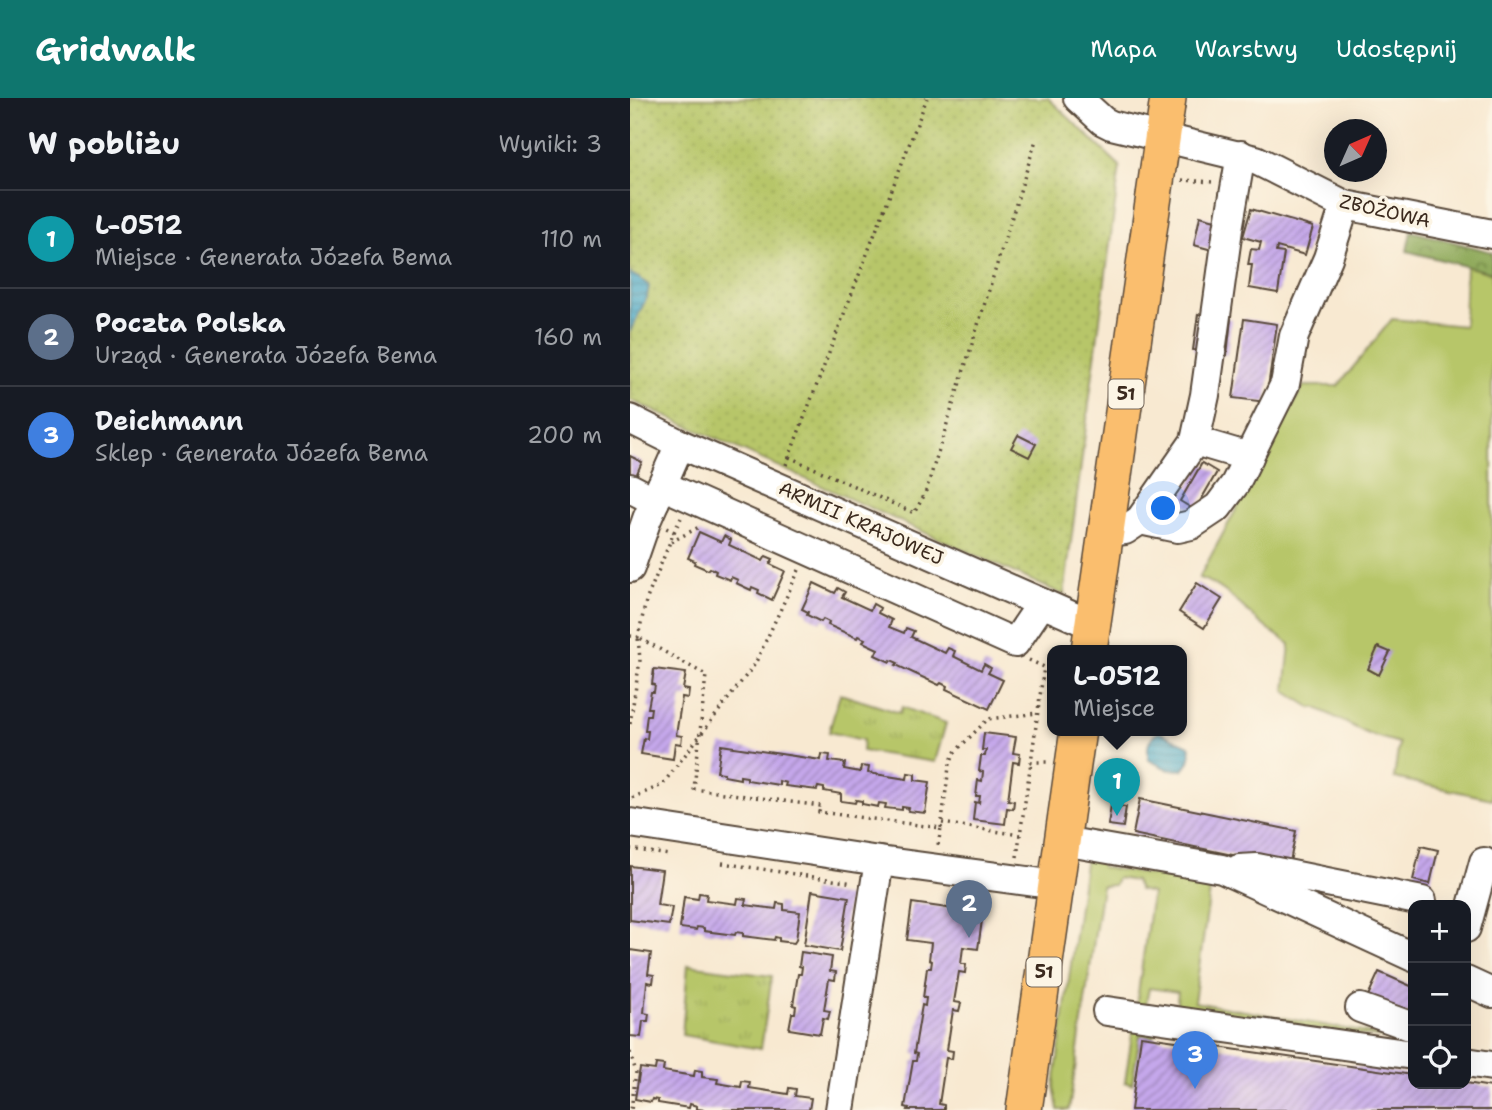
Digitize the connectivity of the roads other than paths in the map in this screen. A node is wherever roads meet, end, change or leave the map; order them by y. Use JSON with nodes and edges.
{"nodes":[{"id":1,"x":1078,"y":98,"type":"edge"},
{"id":2,"x":1168,"y":98,"type":"edge"},
{"id":3,"x":1163,"y":137,"type":"junction"},
{"id":4,"x":1241,"y":155,"type":"junction"},
{"id":5,"x":1345,"y":205,"type":"junction"},
{"id":6,"x":1492,"y":234,"type":"edge"},
{"id":7,"x":630,"y":419,"type":"edge"},
{"id":8,"x":1195,"y":441,"type":"junction"},
{"id":9,"x":680,"y":444,"type":"junction"},
{"id":10,"x":1249,"y":457,"type":"junction"},
{"id":11,"x":630,"y":488,"type":"edge"},
{"id":12,"x":659,"y":493,"type":"junction"},
{"id":13,"x":1140,"y":520,"type":"junction"},
{"id":14,"x":1107,"y":533,"type":"junction"},
{"id":15,"x":631,"y":563,"type":"edge"},
{"id":16,"x":1042,"y":603,"type":"junction"},
{"id":17,"x":1091,"y":638,"type":"edge"},
{"id":18,"x":1077,"y":736,"type":"edge"},
{"id":19,"x":630,"y":822,"type":"edge"},
{"id":20,"x":1063,"y":841,"type":"junction"},
{"id":21,"x":1483,"y":862,"type":"dead end"},
{"id":22,"x":1222,"y":869,"type":"junction"},
{"id":23,"x":877,"y":871,"type":"junction"},
{"id":24,"x":1057,"y":885,"type":"junction"},
{"id":25,"x":1417,"y":900,"type":"edge"},
{"id":26,"x":1471,"y":909,"type":"edge"},
{"id":27,"x":1408,"y":955,"type":"edge"},
{"id":28,"x":1471,"y":983,"type":"edge"},
{"id":29,"x":1492,"y":993,"type":"edge"},
{"id":30,"x":1360,"y":1008,"type":"dead end"},
{"id":31,"x":1107,"y":1011,"type":"dead end"},
{"id":32,"x":1410,"y":1026,"type":"edge"},
{"id":33,"x":1408,"y":1054,"type":"edge"},
{"id":34,"x":1471,"y":1063,"type":"edge"},
{"id":35,"x":1492,"y":1066,"type":"edge"},
{"id":36,"x":840,"y":1110,"type":"edge"},
{"id":37,"x":1024,"y":1110,"type":"edge"}],
"edges":[{"from":1,"to":3,"type":"street","name":"ZBOŻOWA"},
{"from":2,"to":3,"type":"main road","number":"51"},
{"from":3,"to":4,"type":"street","name":"ZBOŻOWA"},
{"from":3,"to":14,"type":"main road","number":"51"},
{"from":4,"to":5,"type":"street","name":"ZBOŻOWA"},
{"from":4,"to":8,"type":"street"},
{"from":5,"to":6,"type":"street","name":"ZBOŻOWA"},
{"from":5,"to":10,"type":"street"},
{"from":7,"to":9,"type":"street","name":"ARMII KRAJOWEJ"},
{"from":8,"to":10,"type":"street"},
{"from":8,"to":13,"type":"street"},
{"from":9,"to":12,"type":"street"},
{"from":9,"to":16,"type":"street","name":"ARMII KRAJOWEJ"},
{"from":10,"to":13,"type":"street"},
{"from":11,"to":12,"type":"street"},
{"from":12,"to":15,"type":"street"},
{"from":12,"to":16,"type":"street"},
{"from":13,"to":14,"type":"street"},
{"from":14,"to":17,"type":"main road","number":"51"},
{"from":16,"to":17,"type":"street","name":"ARMII KRAJOWEJ"},
{"from":18,"to":20,"type":"main road","number":"51"},
{"from":19,"to":23,"type":"street"},
{"from":20,"to":22,"type":"street"},
{"from":20,"to":24,"type":"main road","number":"51"},
{"from":21,"to":26,"type":"street"},
{"from":22,"to":25,"type":"street"},
{"from":22,"to":27,"type":"street"},
{"from":23,"to":24,"type":"street"},
{"from":23,"to":36,"type":"street"},
{"from":24,"to":37,"type":"main road","number":"51"},
{"from":28,"to":29,"type":"street"},
{"from":30,"to":32,"type":"street"},
{"from":31,"to":33,"type":"street"},
{"from":34,"to":35,"type":"street"}]}
